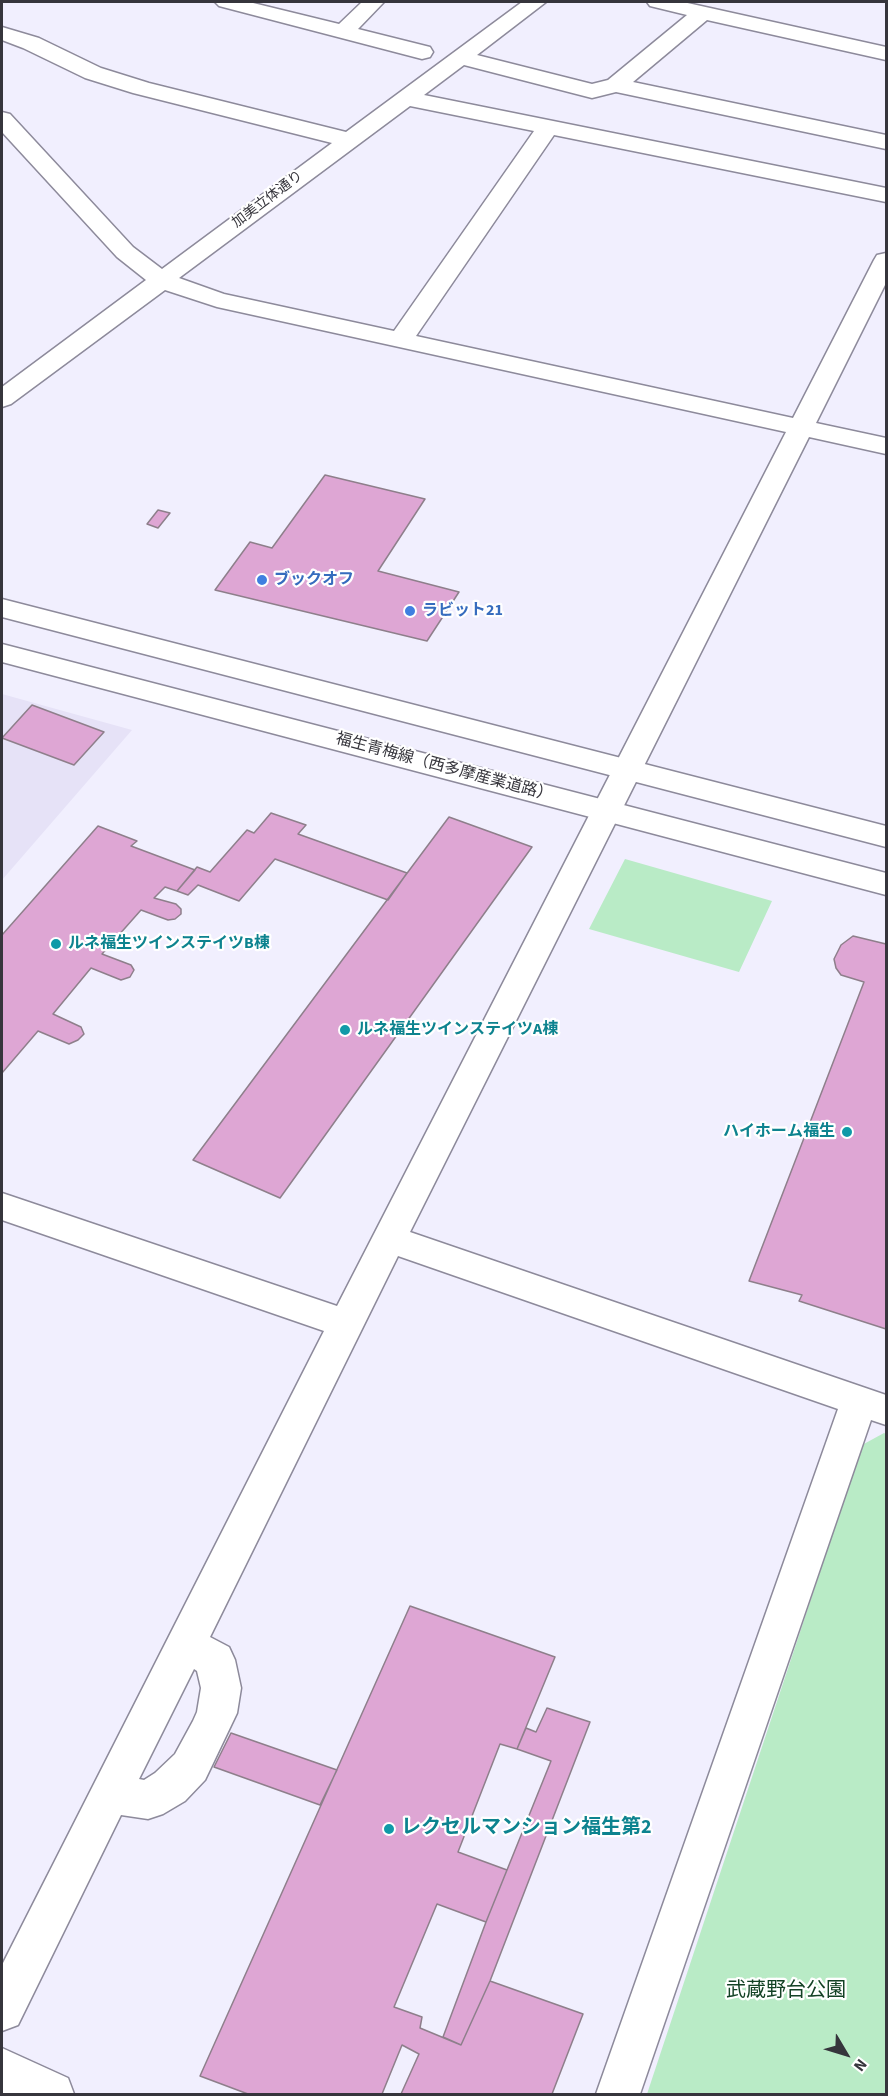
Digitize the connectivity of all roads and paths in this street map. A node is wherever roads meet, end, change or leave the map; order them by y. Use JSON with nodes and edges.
{"nodes":[{"id":1,"x":226,"y":2,"type":"edge"},
{"id":2,"x":374,"y":2,"type":"edge"},
{"id":3,"x":535,"y":2,"type":"edge"},
{"id":4,"x":657,"y":2,"type":"edge"},
{"id":5,"x":703,"y":12,"type":"junction"},
{"id":6,"x":343,"y":32,"type":"junction"},
{"id":7,"x":2,"y":33,"type":"edge"},
{"id":8,"x":422,"y":52,"type":"dead end"},
{"id":9,"x":886,"y":53,"type":"edge"},
{"id":10,"x":461,"y":57,"type":"junction"},
{"id":11,"x":616,"y":85,"type":"junction"},
{"id":12,"x":406,"y":98,"type":"junction"},
{"id":13,"x":548,"y":127,"type":"junction"},
{"id":14,"x":5,"y":130,"type":"edge"},
{"id":15,"x":349,"y":140,"type":"junction"},
{"id":16,"x":886,"y":142,"type":"edge"},
{"id":17,"x":886,"y":195,"type":"edge"},
{"id":18,"x":886,"y":260,"type":"edge"},
{"id":19,"x":161,"y":280,"type":"junction"},
{"id":20,"x":401,"y":339,"type":"junction"},
{"id":21,"x":2,"y":399,"type":"edge"},
{"id":22,"x":801,"y":428,"type":"junction"},
{"id":23,"x":886,"y":446,"type":"edge"},
{"id":24,"x":2,"y":608,"type":"edge"},
{"id":25,"x":2,"y":653,"type":"edge"},
{"id":26,"x":629,"y":771,"type":"junction"},
{"id":27,"x":608,"y":811,"type":"junction"},
{"id":28,"x":886,"y":837,"type":"edge"},
{"id":29,"x":886,"y":884,"type":"edge"},
{"id":30,"x":2,"y":1206,"type":"edge"},
{"id":31,"x":389,"y":1239,"type":"junction"},
{"id":32,"x":346,"y":1324,"type":"junction"},
{"id":33,"x":873,"y":1405,"type":"edge"},
{"id":34,"x":185,"y":1643,"type":"junction"},
{"id":35,"x":110,"y":1794,"type":"junction"},
{"id":36,"x":2,"y":2010,"type":"edge"},
{"id":37,"x":2,"y":2070,"type":"edge"},
{"id":38,"x":52,"y":2094,"type":"edge"},
{"id":39,"x":618,"y":2094,"type":"edge"}],
"edges":[{"from":1,"to":6,"type":"street"},
{"from":2,"to":6,"type":"street"},
{"from":3,"to":10,"type":"street","name":"加美立体通り"},
{"from":4,"to":5,"type":"street"},
{"from":5,"to":9,"type":"street"},
{"from":5,"to":11,"type":"street"},
{"from":6,"to":8,"type":"street"},
{"from":7,"to":15,"type":"street"},
{"from":10,"to":11,"type":"street"},
{"from":10,"to":12,"type":"street","name":"加美立体通り"},
{"from":11,"to":16,"type":"street"},
{"from":12,"to":13,"type":"street"},
{"from":12,"to":15,"type":"street","name":"加美立体通り"},
{"from":13,"to":17,"type":"street"},
{"from":13,"to":20,"type":"street"},
{"from":14,"to":19,"type":"street"},
{"from":15,"to":19,"type":"street","name":"加美立体通り"},
{"from":18,"to":22,"type":"street"},
{"from":19,"to":20,"type":"street"},
{"from":19,"to":21,"type":"street","name":"加美立体通り"},
{"from":20,"to":22,"type":"street"},
{"from":22,"to":23,"type":"street"},
{"from":22,"to":26,"type":"street"},
{"from":24,"to":26,"type":"street"},
{"from":25,"to":27,"type":"street","name":"福生青梅線（西多摩産業道路）"},
{"from":26,"to":27,"type":"street"},
{"from":26,"to":28,"type":"street"},
{"from":27,"to":29,"type":"street","name":"福生青梅線（西多摩産業道路）"},
{"from":27,"to":31,"type":"street"},
{"from":30,"to":32,"type":"street"},
{"from":31,"to":32,"type":"street"},
{"from":31,"to":33,"type":"street"},
{"from":32,"to":34,"type":"street"},
{"from":33,"to":39,"type":"street"},
{"from":34,"to":35,"type":"street"},
{"from":34,"to":35,"type":"street"},
{"from":35,"to":36,"type":"street"},
{"from":37,"to":38,"type":"street"}]}
